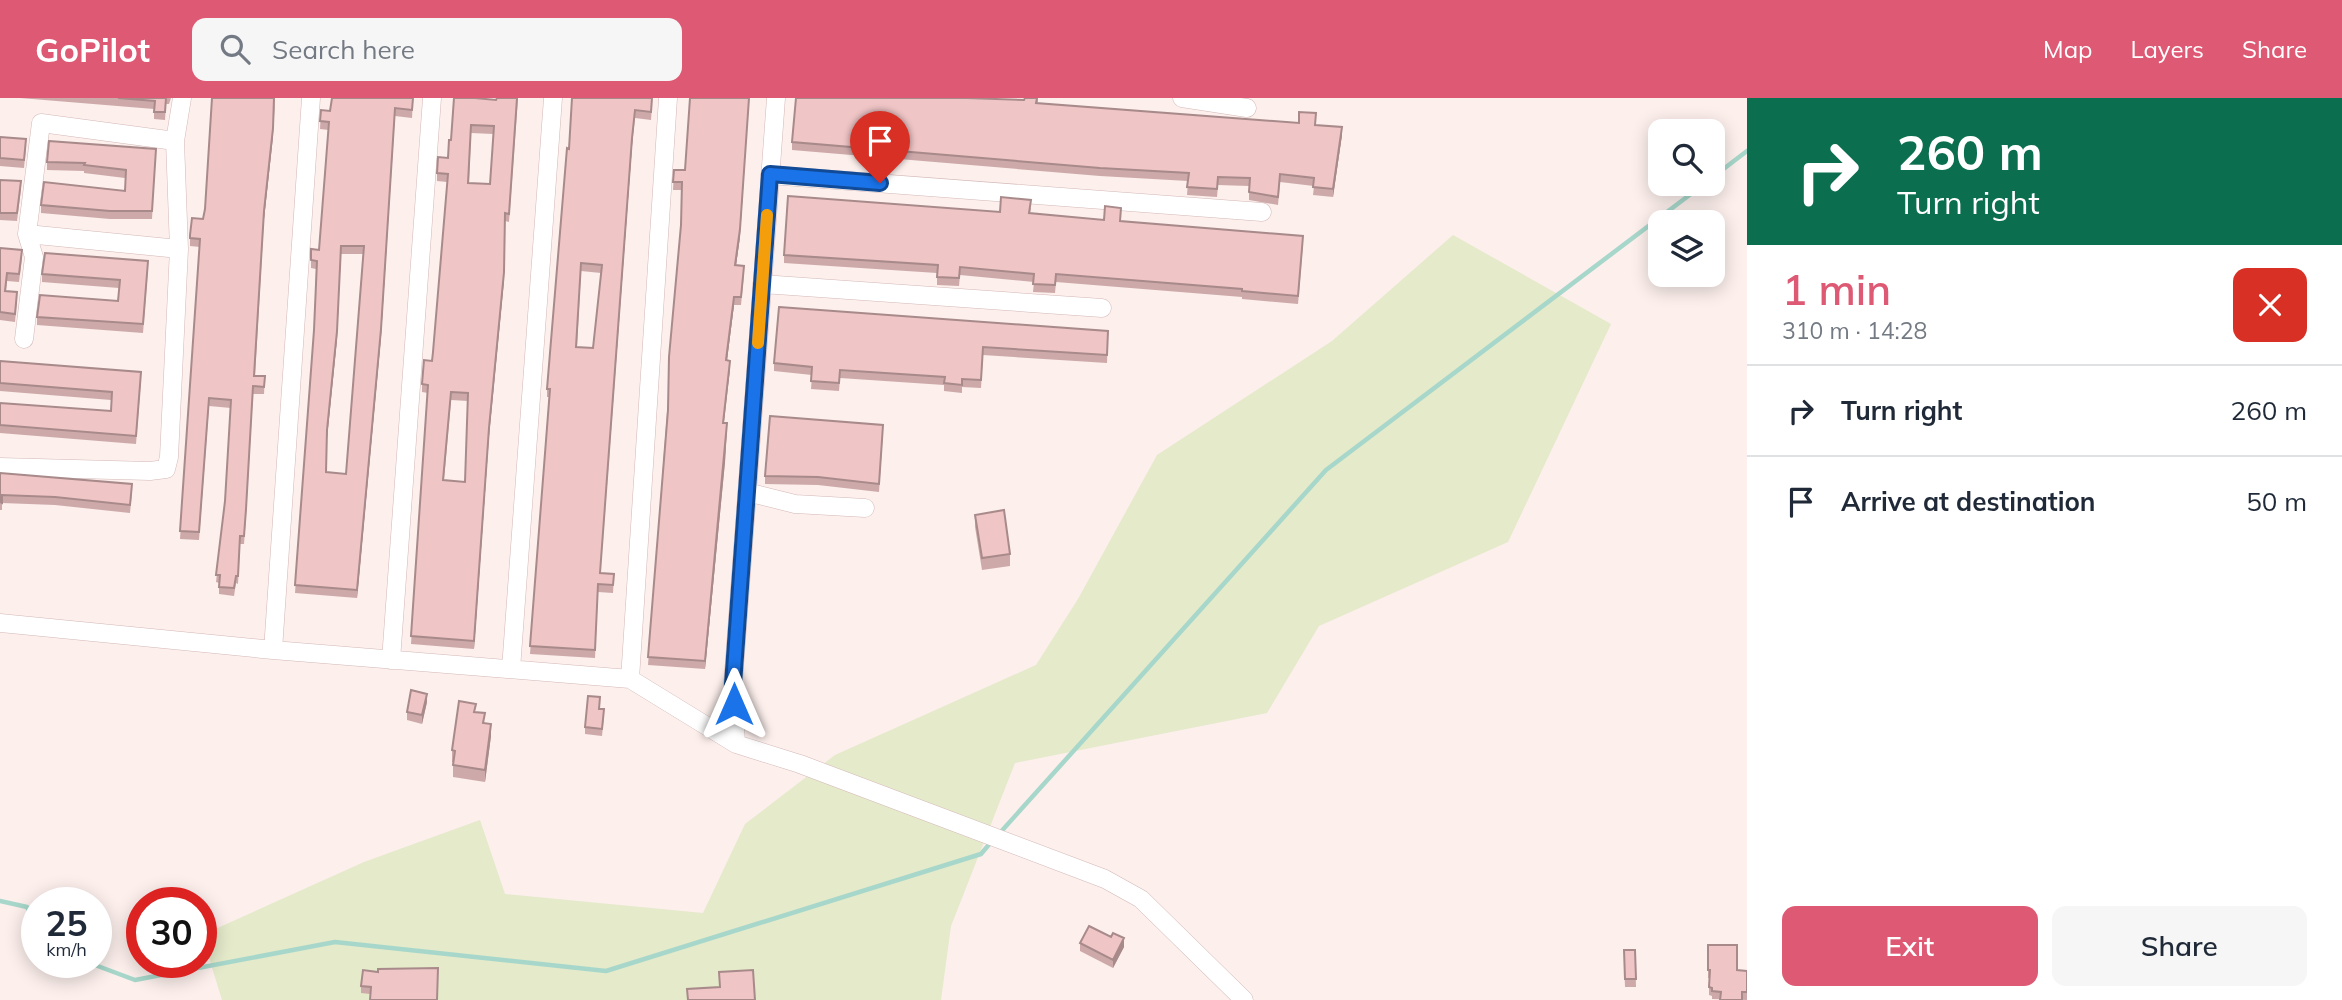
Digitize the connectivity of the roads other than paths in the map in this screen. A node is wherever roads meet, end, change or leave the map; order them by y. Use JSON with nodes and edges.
{"nodes":[{"id":1,"x":182,"y":98,"type":"edge"},
{"id":2,"x":311,"y":98,"type":"edge"},
{"id":3,"x":432,"y":98,"type":"edge"},
{"id":4,"x":553,"y":98,"type":"edge"},
{"id":5,"x":668,"y":98,"type":"edge"},
{"id":6,"x":776,"y":98,"type":"edge"},
{"id":7,"x":1182,"y":98,"type":"edge"},
{"id":8,"x":1247,"y":108,"type":"dead end"},
{"id":9,"x":174,"y":141,"type":"junction"},
{"id":10,"x":770,"y":174,"type":"junction"},
{"id":11,"x":1262,"y":212,"type":"dead end"},
{"id":12,"x":27,"y":234,"type":"junction"},
{"id":13,"x":179,"y":249,"type":"junction"},
{"id":14,"x":762,"y":284,"type":"junction"},
{"id":15,"x":1102,"y":308,"type":"dead end"},
{"id":16,"x":24,"y":339,"type":"dead end"},
{"id":17,"x":0,"y":467,"type":"edge"},
{"id":18,"x":747,"y":492,"type":"junction"},
{"id":19,"x":865,"y":508,"type":"dead end"},
{"id":20,"x":0,"y":623,"type":"edge"},
{"id":21,"x":272,"y":650,"type":"junction"},
{"id":22,"x":391,"y":660,"type":"junction"},
{"id":23,"x":511,"y":669,"type":"junction"},
{"id":24,"x":630,"y":679,"type":"junction"},
{"id":25,"x":736,"y":744,"type":"junction"},
{"id":26,"x":1244,"y":1000,"type":"edge"}],
"edges":[{"from":1,"to":9,"type":"street"},
{"from":2,"to":21,"type":"street"},
{"from":3,"to":22,"type":"street"},
{"from":4,"to":23,"type":"street"},
{"from":5,"to":24,"type":"street"},
{"from":6,"to":10,"type":"street"},
{"from":7,"to":8,"type":"street"},
{"from":9,"to":12,"type":"street"},
{"from":9,"to":13,"type":"street"},
{"from":10,"to":11,"type":"street"},
{"from":10,"to":14,"type":"street"},
{"from":12,"to":13,"type":"street"},
{"from":12,"to":16,"type":"street"},
{"from":13,"to":17,"type":"street"},
{"from":14,"to":15,"type":"street"},
{"from":14,"to":18,"type":"street"},
{"from":18,"to":19,"type":"street"},
{"from":18,"to":25,"type":"street"},
{"from":20,"to":21,"type":"street"},
{"from":21,"to":22,"type":"street"},
{"from":22,"to":23,"type":"street"},
{"from":23,"to":24,"type":"street"},
{"from":24,"to":25,"type":"street"},
{"from":25,"to":26,"type":"street"}]}
